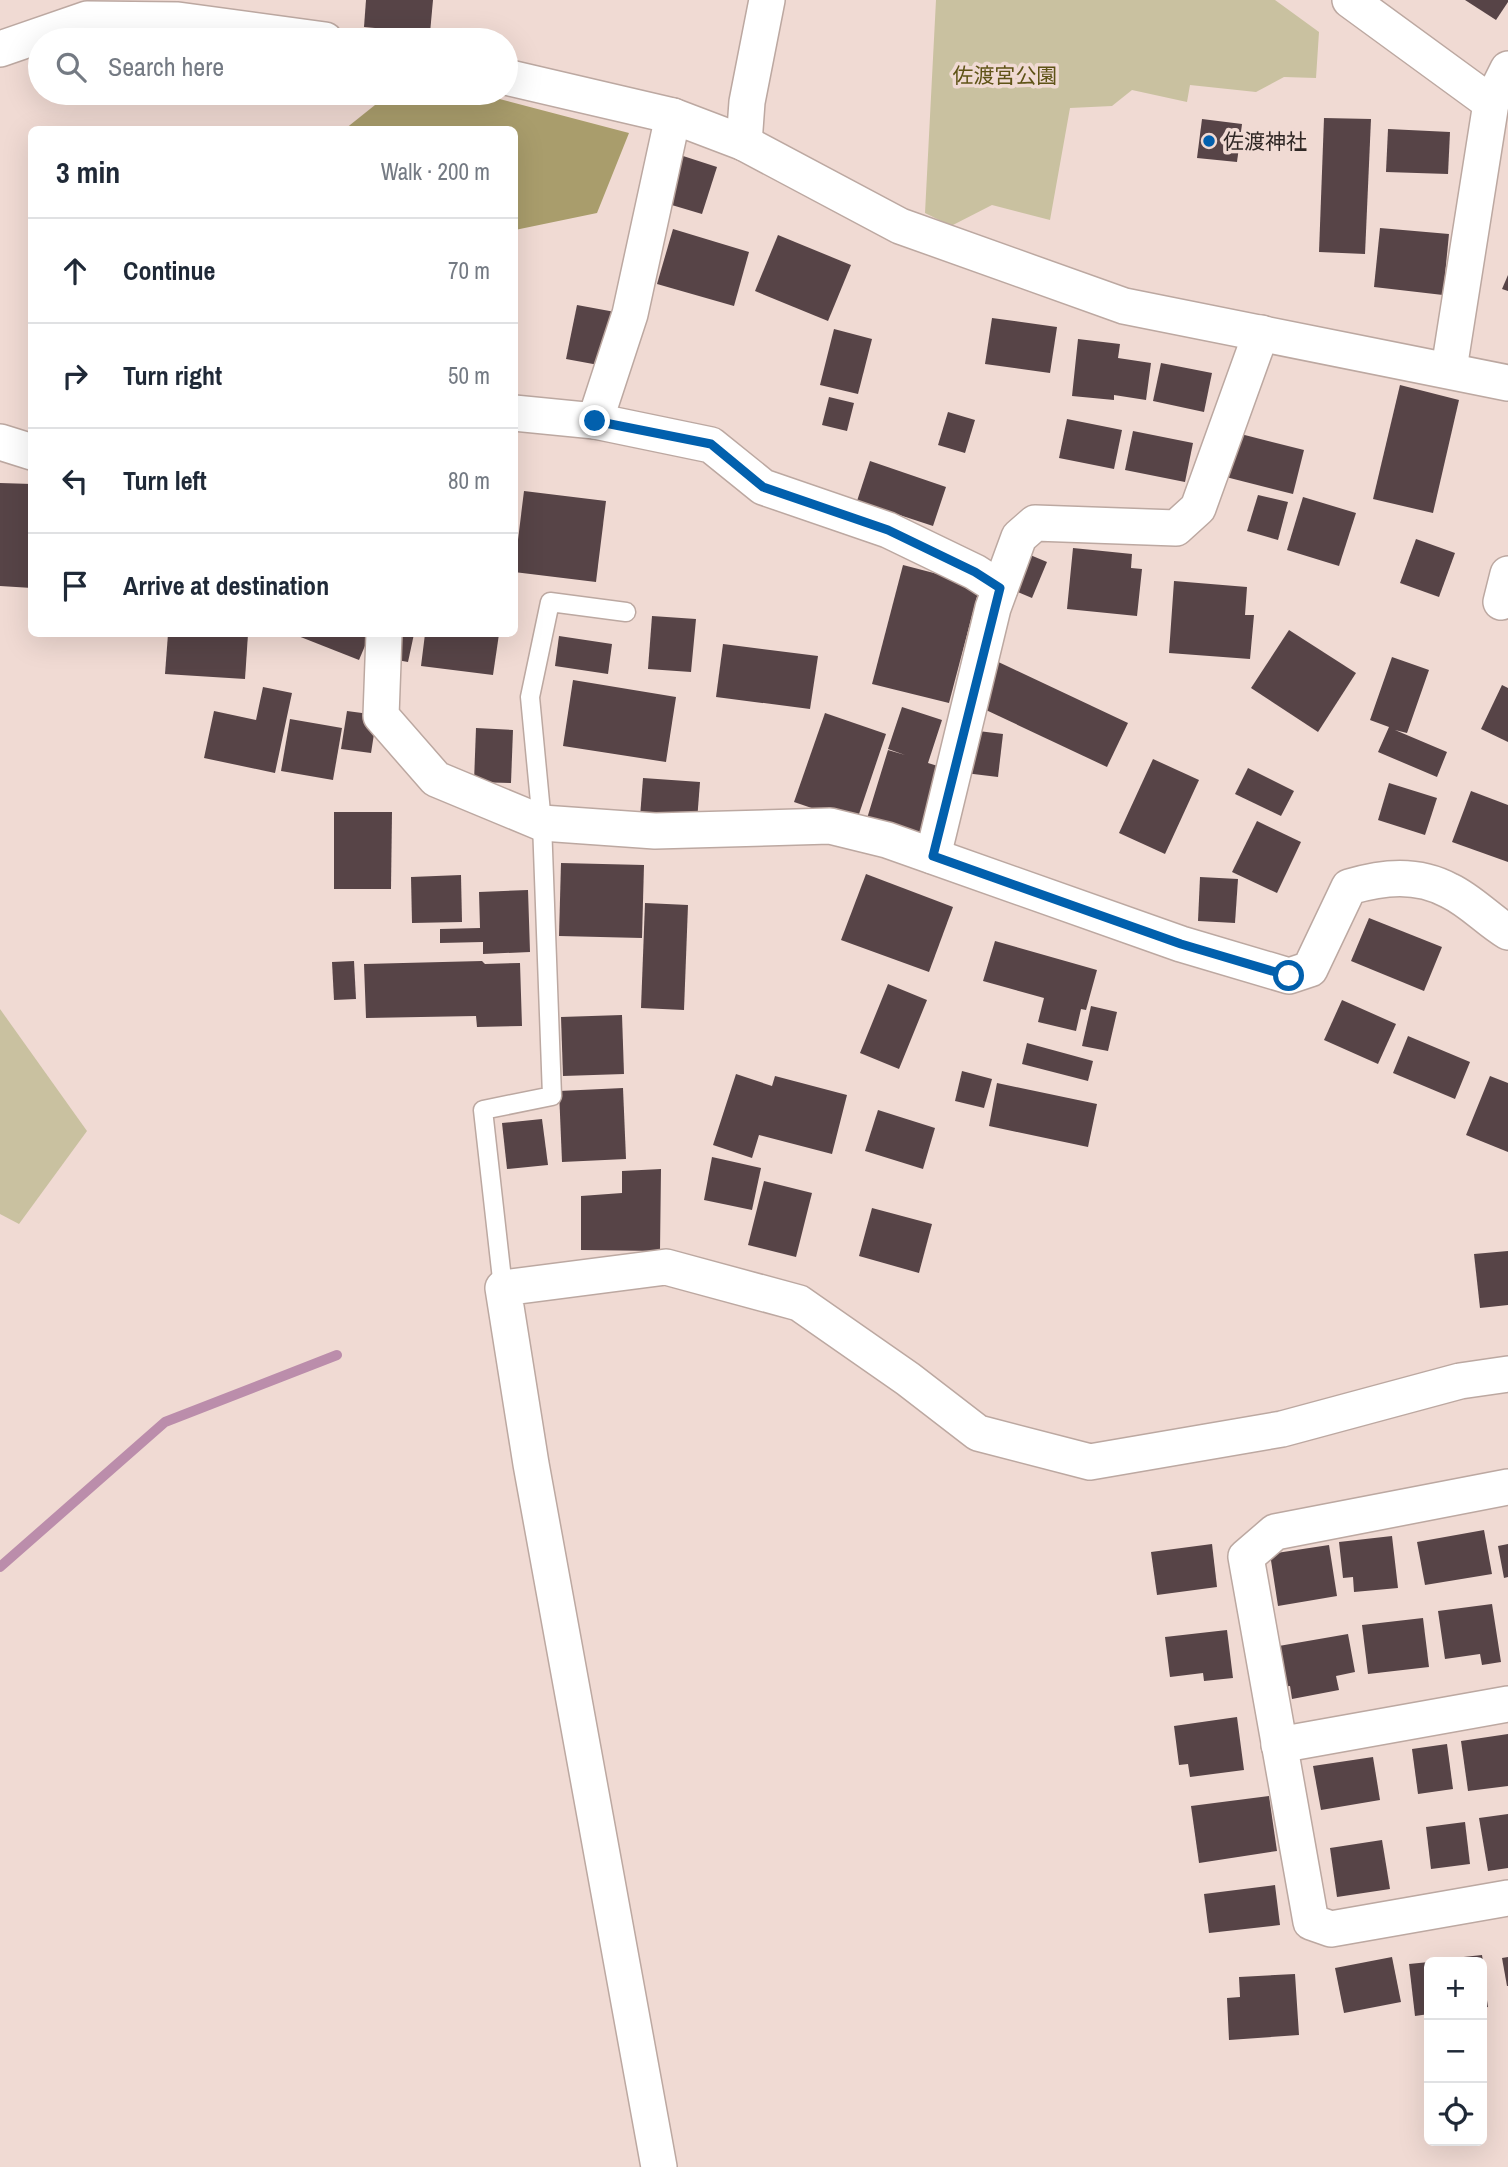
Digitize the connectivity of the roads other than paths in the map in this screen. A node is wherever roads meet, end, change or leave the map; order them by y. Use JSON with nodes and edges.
{"nodes":[{"id":1,"x":767,"y":0,"type":"edge"},
{"id":2,"x":1350,"y":0,"type":"edge"},
{"id":3,"x":192,"y":11,"type":"edge"},
{"id":4,"x":60,"y":28,"type":"edge"},
{"id":5,"x":270,"y":28,"type":"edge"},
{"id":6,"x":28,"y":39,"type":"edge"},
{"id":7,"x":0,"y":49,"type":"edge"},
{"id":8,"x":1508,"y":69,"type":"edge"},
{"id":9,"x":518,"y":80,"type":"edge"},
{"id":10,"x":1491,"y":103,"type":"junction"},
{"id":11,"x":673,"y":116,"type":"junction"},
{"id":12,"x":744,"y":143,"type":"junction"},
{"id":13,"x":1261,"y":333,"type":"junction"},
{"id":14,"x":1449,"y":369,"type":"junction"},
{"id":15,"x":1508,"y":383,"type":"edge"},
{"id":16,"x":518,"y":413,"type":"edge"},
{"id":17,"x":595,"y":421,"type":"junction"},
{"id":18,"x":0,"y":442,"type":"edge"},
{"id":19,"x":28,"y":451,"type":"edge"},
{"id":20,"x":1000,"y":588,"type":"junction"},
{"id":21,"x":626,"y":612,"type":"dead end"},
{"id":22,"x":384,"y":637,"type":"edge"},
{"id":23,"x":542,"y":823,"type":"junction"},
{"id":24,"x":933,"y":856,"type":"junction"},
{"id":25,"x":1508,"y":932,"type":"edge"},
{"id":26,"x":503,"y":1288,"type":"junction"},
{"id":27,"x":1508,"y":1374,"type":"edge"},
{"id":28,"x":1508,"y":1487,"type":"edge"},
{"id":29,"x":1508,"y":1704,"type":"edge"},
{"id":30,"x":1279,"y":1745,"type":"junction"},
{"id":31,"x":1508,"y":1898,"type":"edge"},
{"id":32,"x":659,"y":2167,"type":"edge"}],
"edges":[{"from":1,"to":12,"type":"street"},
{"from":2,"to":10,"type":"street"},
{"from":3,"to":4,"type":"street"},
{"from":3,"to":5,"type":"street"},
{"from":6,"to":7,"type":"street"},
{"from":8,"to":10,"type":"street"},
{"from":9,"to":11,"type":"street"},
{"from":10,"to":14,"type":"street"},
{"from":11,"to":12,"type":"street"},
{"from":11,"to":17,"type":"street"},
{"from":12,"to":13,"type":"street"},
{"from":13,"to":14,"type":"street"},
{"from":13,"to":20,"type":"street"},
{"from":14,"to":15,"type":"street"},
{"from":16,"to":17,"type":"street"},
{"from":17,"to":20,"type":"street"},
{"from":18,"to":19,"type":"street"},
{"from":20,"to":24,"type":"street"},
{"from":21,"to":23,"type":"lane"},
{"from":22,"to":23,"type":"street"},
{"from":23,"to":24,"type":"street"},
{"from":23,"to":26,"type":"lane"},
{"from":24,"to":25,"type":"street"},
{"from":26,"to":27,"type":"street"},
{"from":26,"to":32,"type":"street"},
{"from":28,"to":30,"type":"street"},
{"from":29,"to":30,"type":"street"},
{"from":30,"to":31,"type":"street"}]}
